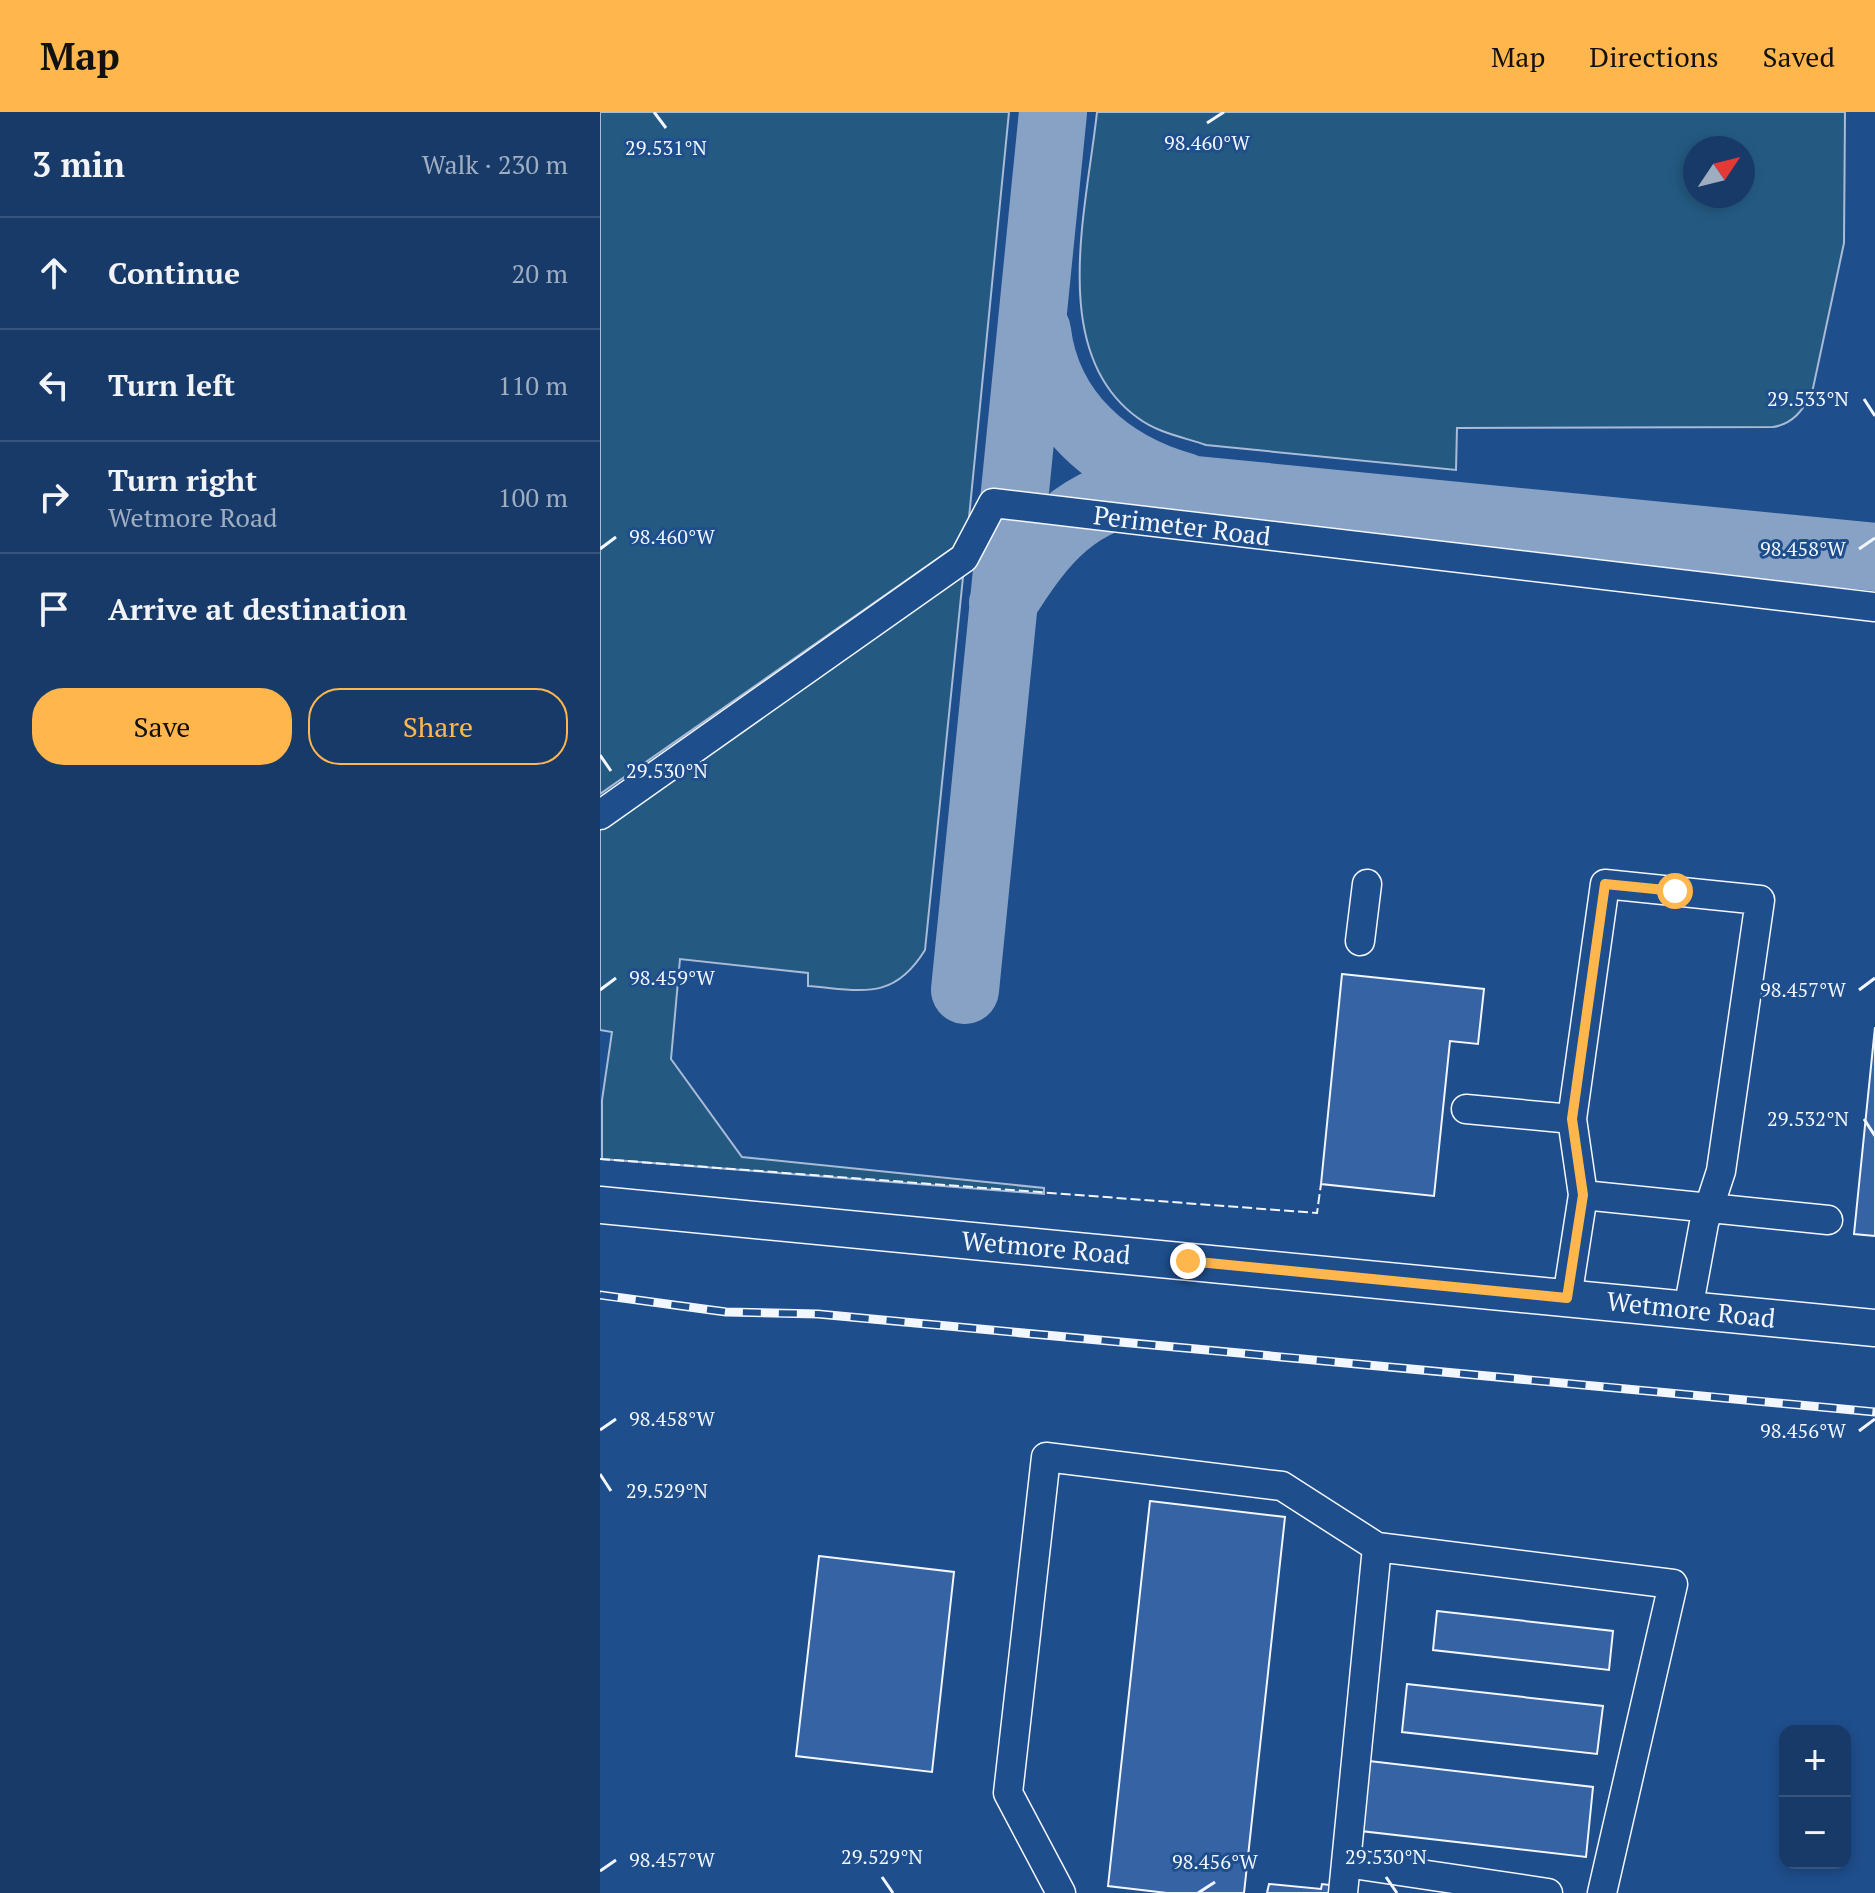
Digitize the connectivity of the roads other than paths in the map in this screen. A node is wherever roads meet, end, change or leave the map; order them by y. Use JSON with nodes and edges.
{"nodes":[{"id":1,"x":1875,"y":607,"type":"edge"},
{"id":2,"x":600,"y":815,"type":"edge"},
{"id":3,"x":1367,"y":884,"type":"dead end"},
{"id":4,"x":1360,"y":941,"type":"dead end"},
{"id":5,"x":1466,"y":1109,"type":"dead end"},
{"id":6,"x":1572,"y":1119,"type":"junction"},
{"id":7,"x":1583,"y":1195,"type":"junction"},
{"id":8,"x":600,"y":1205,"type":"edge"},
{"id":9,"x":1709,"y":1206,"type":"junction"},
{"id":10,"x":1828,"y":1220,"type":"dead end"},
{"id":11,"x":1567,"y":1298,"type":"junction"},
{"id":12,"x":1688,"y":1310,"type":"junction"},
{"id":13,"x":1875,"y":1328,"type":"edge"},
{"id":14,"x":1377,"y":1547,"type":"junction"},
{"id":15,"x":1346,"y":1863,"type":"junction"},
{"id":16,"x":1061,"y":1893,"type":"edge"},
{"id":17,"x":1343,"y":1893,"type":"edge"},
{"id":18,"x":1548,"y":1893,"type":"edge"},
{"id":19,"x":1602,"y":1893,"type":"edge"}],
"edges":[{"from":1,"to":2,"type":"lane","name":"Perimeter Road"},
{"from":3,"to":4,"type":"lane"},
{"from":5,"to":6,"type":"lane"},
{"from":6,"to":7,"type":"lane"},
{"from":6,"to":9,"type":"lane"},
{"from":7,"to":9,"type":"lane"},
{"from":7,"to":11,"type":"lane"},
{"from":8,"to":11,"type":"main road","name":"Wetmore Road"},
{"from":9,"to":10,"type":"lane"},
{"from":9,"to":12,"type":"lane"},
{"from":11,"to":12,"type":"main road","name":"Wetmore Road"},
{"from":12,"to":13,"type":"main road","name":"Wetmore Road"},
{"from":14,"to":15,"type":"lane"},
{"from":14,"to":16,"type":"lane"},
{"from":14,"to":19,"type":"lane"},
{"from":15,"to":17,"type":"lane"},
{"from":15,"to":18,"type":"lane"}]}
